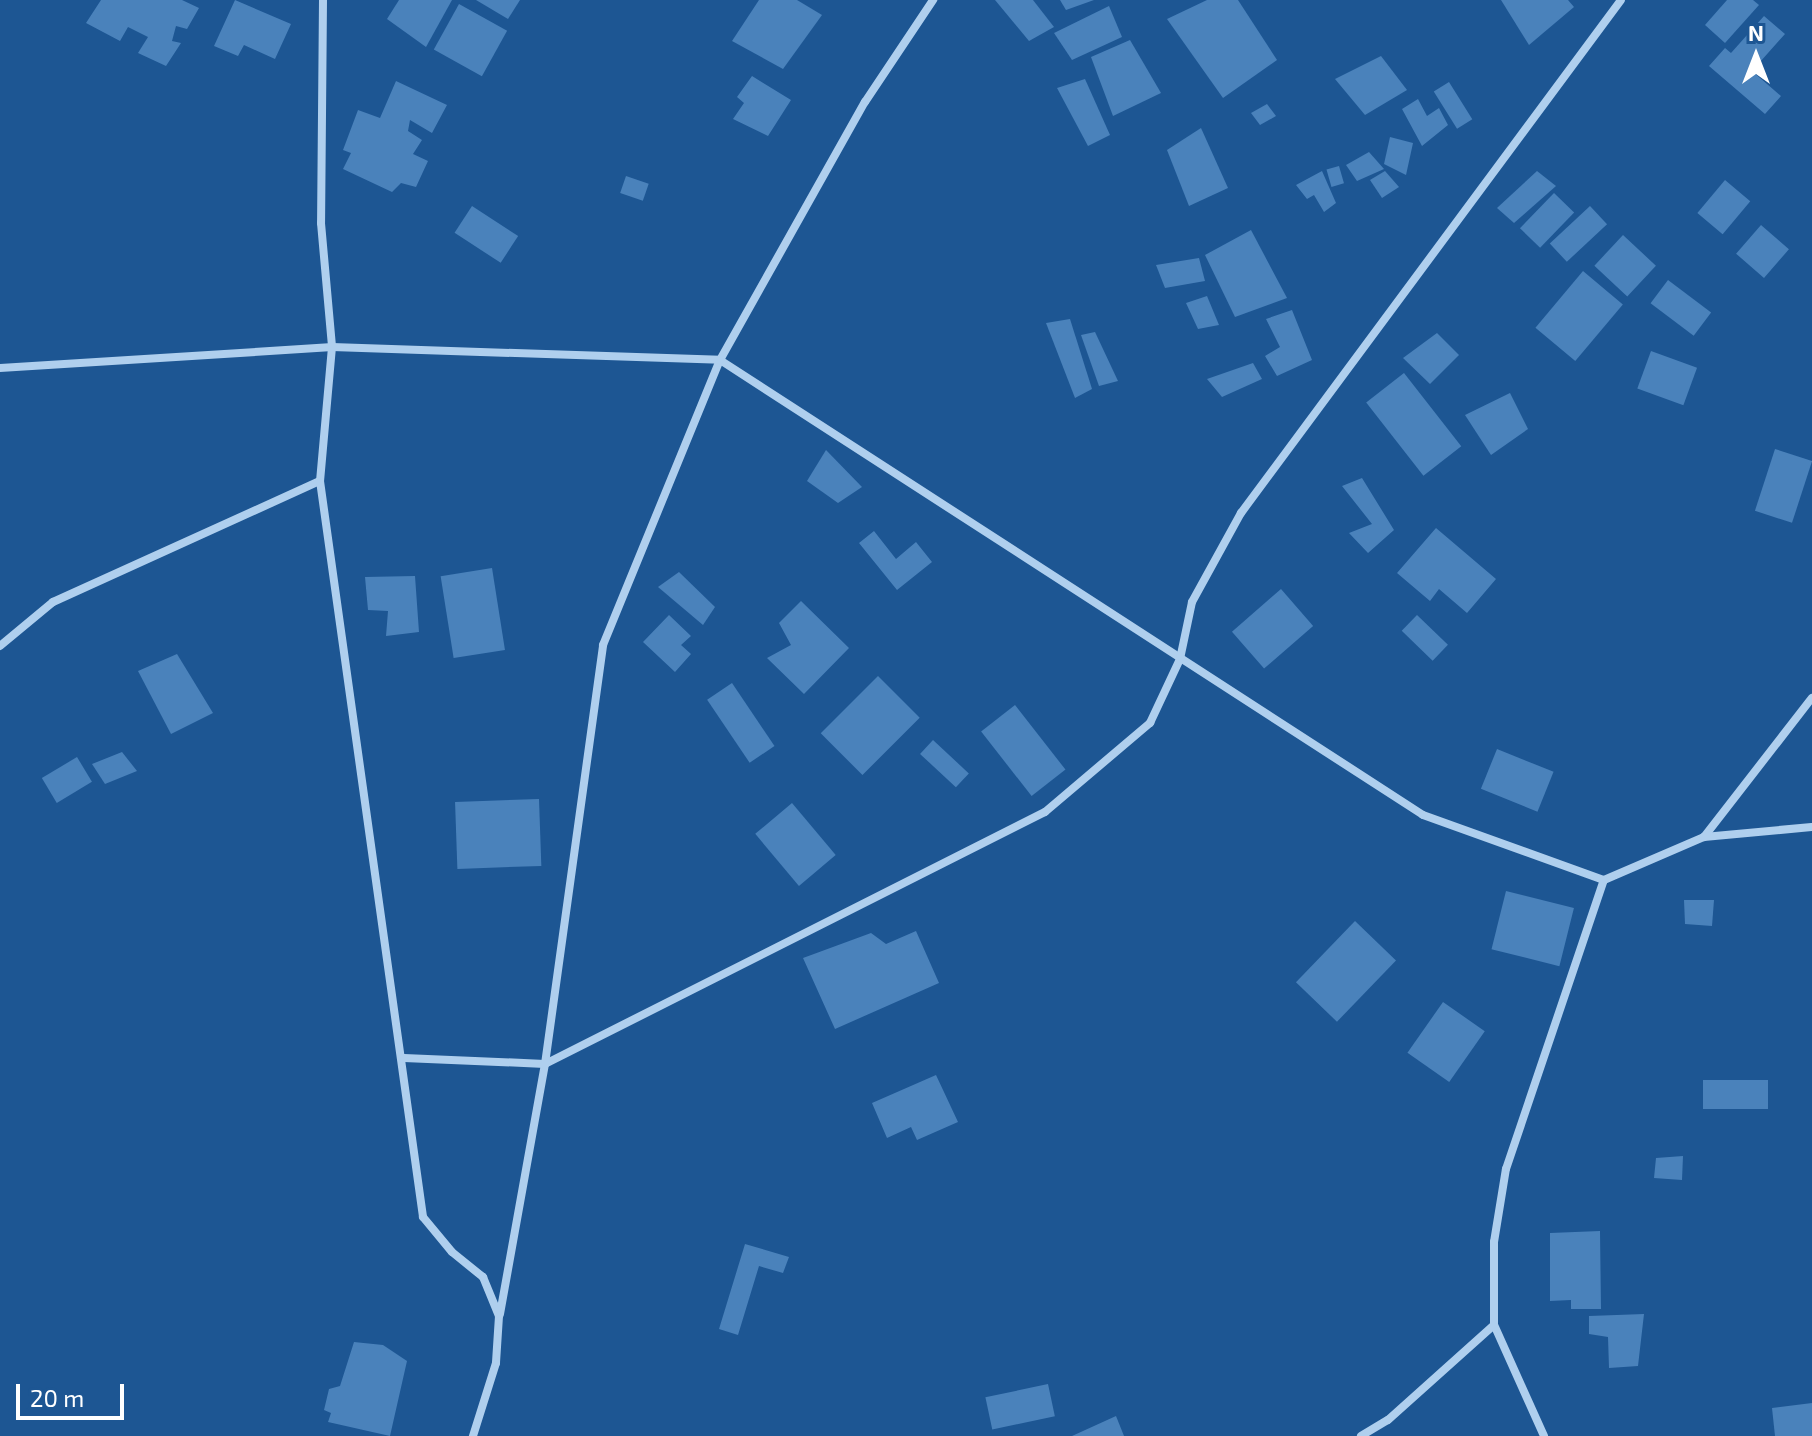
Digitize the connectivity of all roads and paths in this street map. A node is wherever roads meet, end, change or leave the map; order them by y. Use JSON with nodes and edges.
{"nodes":[{"id":1,"x":323,"y":0,"type":"edge"},
{"id":2,"x":933,"y":0,"type":"edge"},
{"id":3,"x":1621,"y":0,"type":"edge"},
{"id":4,"x":332,"y":347,"type":"junction"},
{"id":5,"x":720,"y":360,"type":"junction"},
{"id":6,"x":0,"y":368,"type":"edge"},
{"id":7,"x":320,"y":481,"type":"junction"},
{"id":8,"x":0,"y":646,"type":"edge"},
{"id":9,"x":1180,"y":659,"type":"junction"},
{"id":10,"x":1812,"y":698,"type":"edge"},
{"id":11,"x":1812,"y":827,"type":"edge"},
{"id":12,"x":1704,"y":837,"type":"junction"},
{"id":13,"x":1604,"y":880,"type":"junction"},
{"id":14,"x":404,"y":1058,"type":"junction"},
{"id":15,"x":545,"y":1064,"type":"junction"},
{"id":16,"x":499,"y":1316,"type":"junction"},
{"id":17,"x":1494,"y":1325,"type":"junction"},
{"id":18,"x":473,"y":1436,"type":"edge"},
{"id":19,"x":1361,"y":1436,"type":"edge"},
{"id":20,"x":1544,"y":1436,"type":"edge"}],
"edges":[{"from":1,"to":4,"type":"street"},
{"from":2,"to":5,"type":"street"},
{"from":3,"to":9,"type":"street"},
{"from":4,"to":5,"type":"street"},
{"from":4,"to":6,"type":"street"},
{"from":4,"to":7,"type":"street"},
{"from":5,"to":9,"type":"street"},
{"from":5,"to":15,"type":"street"},
{"from":7,"to":8,"type":"street"},
{"from":7,"to":14,"type":"street"},
{"from":9,"to":13,"type":"street"},
{"from":9,"to":15,"type":"street"},
{"from":10,"to":12,"type":"street"},
{"from":11,"to":12,"type":"street"},
{"from":12,"to":13,"type":"street"},
{"from":13,"to":17,"type":"street"},
{"from":14,"to":15,"type":"street"},
{"from":14,"to":16,"type":"street"},
{"from":15,"to":16,"type":"street"},
{"from":16,"to":18,"type":"street"},
{"from":17,"to":19,"type":"street"},
{"from":17,"to":20,"type":"street"}]}
